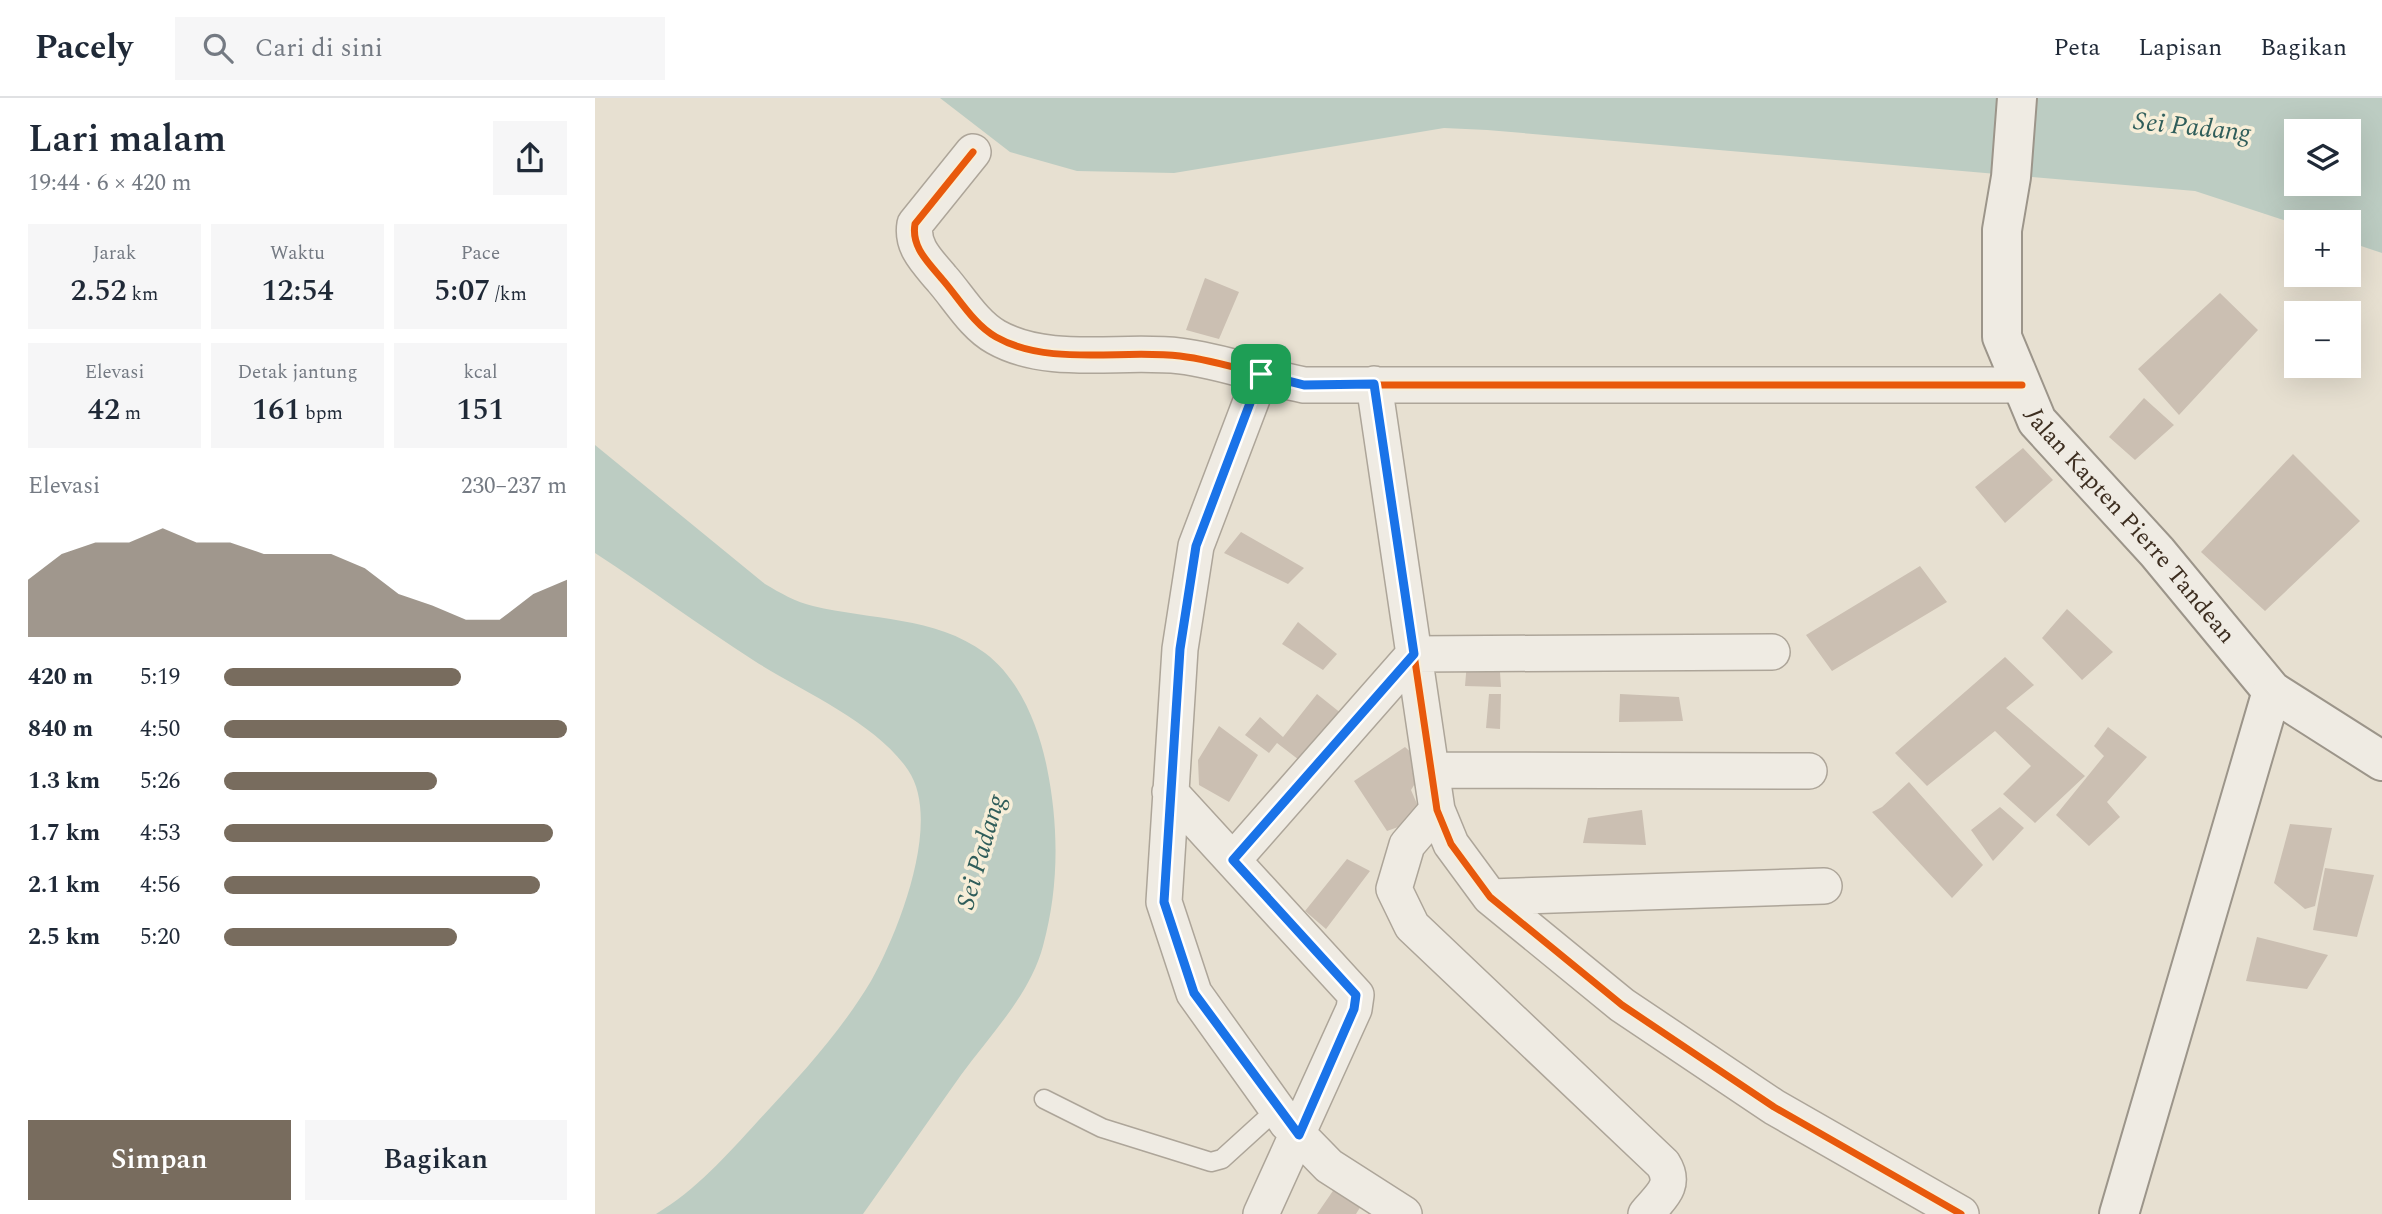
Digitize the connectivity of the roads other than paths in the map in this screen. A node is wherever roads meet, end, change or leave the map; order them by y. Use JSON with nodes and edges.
{"nodes":[{"id":1,"x":2017,"y":98,"type":"edge"},
{"id":2,"x":973,"y":152,"type":"dead end"},
{"id":3,"x":1261,"y":374,"type":"junction"},
{"id":4,"x":1374,"y":384,"type":"junction"},
{"id":5,"x":2022,"y":385,"type":"junction"},
{"id":6,"x":1772,"y":652,"type":"dead end"},
{"id":7,"x":1414,"y":654,"type":"junction"},
{"id":8,"x":2272,"y":691,"type":"junction"},
{"id":9,"x":2382,"y":761,"type":"edge"},
{"id":10,"x":1431,"y":770,"type":"junction"},
{"id":11,"x":1809,"y":771,"type":"dead end"},
{"id":12,"x":1170,"y":792,"type":"junction"},
{"id":13,"x":1437,"y":810,"type":"junction"},
{"id":14,"x":1233,"y":860,"type":"junction"},
{"id":15,"x":1823,"y":886,"type":"dead end"},
{"id":16,"x":1490,"y":897,"type":"junction"},
{"id":17,"x":1044,"y":1100,"type":"dead end"},
{"id":18,"x":1288,"y":1122,"type":"junction"},
{"id":19,"x":1261,"y":1214,"type":"edge"},
{"id":20,"x":1404,"y":1214,"type":"edge"},
{"id":21,"x":1646,"y":1214,"type":"edge"},
{"id":22,"x":1961,"y":1214,"type":"edge"},
{"id":23,"x":2119,"y":1214,"type":"edge"}],
"edges":[{"from":1,"to":5,"type":"main road","name":"Jalan Kapten Pierre Tandean"},
{"from":2,"to":3,"type":"street"},
{"from":3,"to":4,"type":"street"},
{"from":3,"to":12,"type":"street"},
{"from":4,"to":5,"type":"street"},
{"from":4,"to":7,"type":"street"},
{"from":5,"to":8,"type":"main road","name":"Jalan Kapten Pierre Tandean"},
{"from":6,"to":7,"type":"street"},
{"from":7,"to":10,"type":"street"},
{"from":7,"to":14,"type":"street"},
{"from":8,"to":9,"type":"main road","name":"Jalan Kapten Pierre Tandean"},
{"from":8,"to":23,"type":"main road"},
{"from":10,"to":11,"type":"street"},
{"from":10,"to":13,"type":"street"},
{"from":12,"to":14,"type":"street"},
{"from":12,"to":18,"type":"street"},
{"from":13,"to":16,"type":"street"},
{"from":13,"to":21,"type":"street"},
{"from":14,"to":18,"type":"street"},
{"from":15,"to":16,"type":"street"},
{"from":16,"to":22,"type":"street"},
{"from":17,"to":18,"type":"lane"},
{"from":18,"to":19,"type":"street"},
{"from":18,"to":20,"type":"street"}]}
